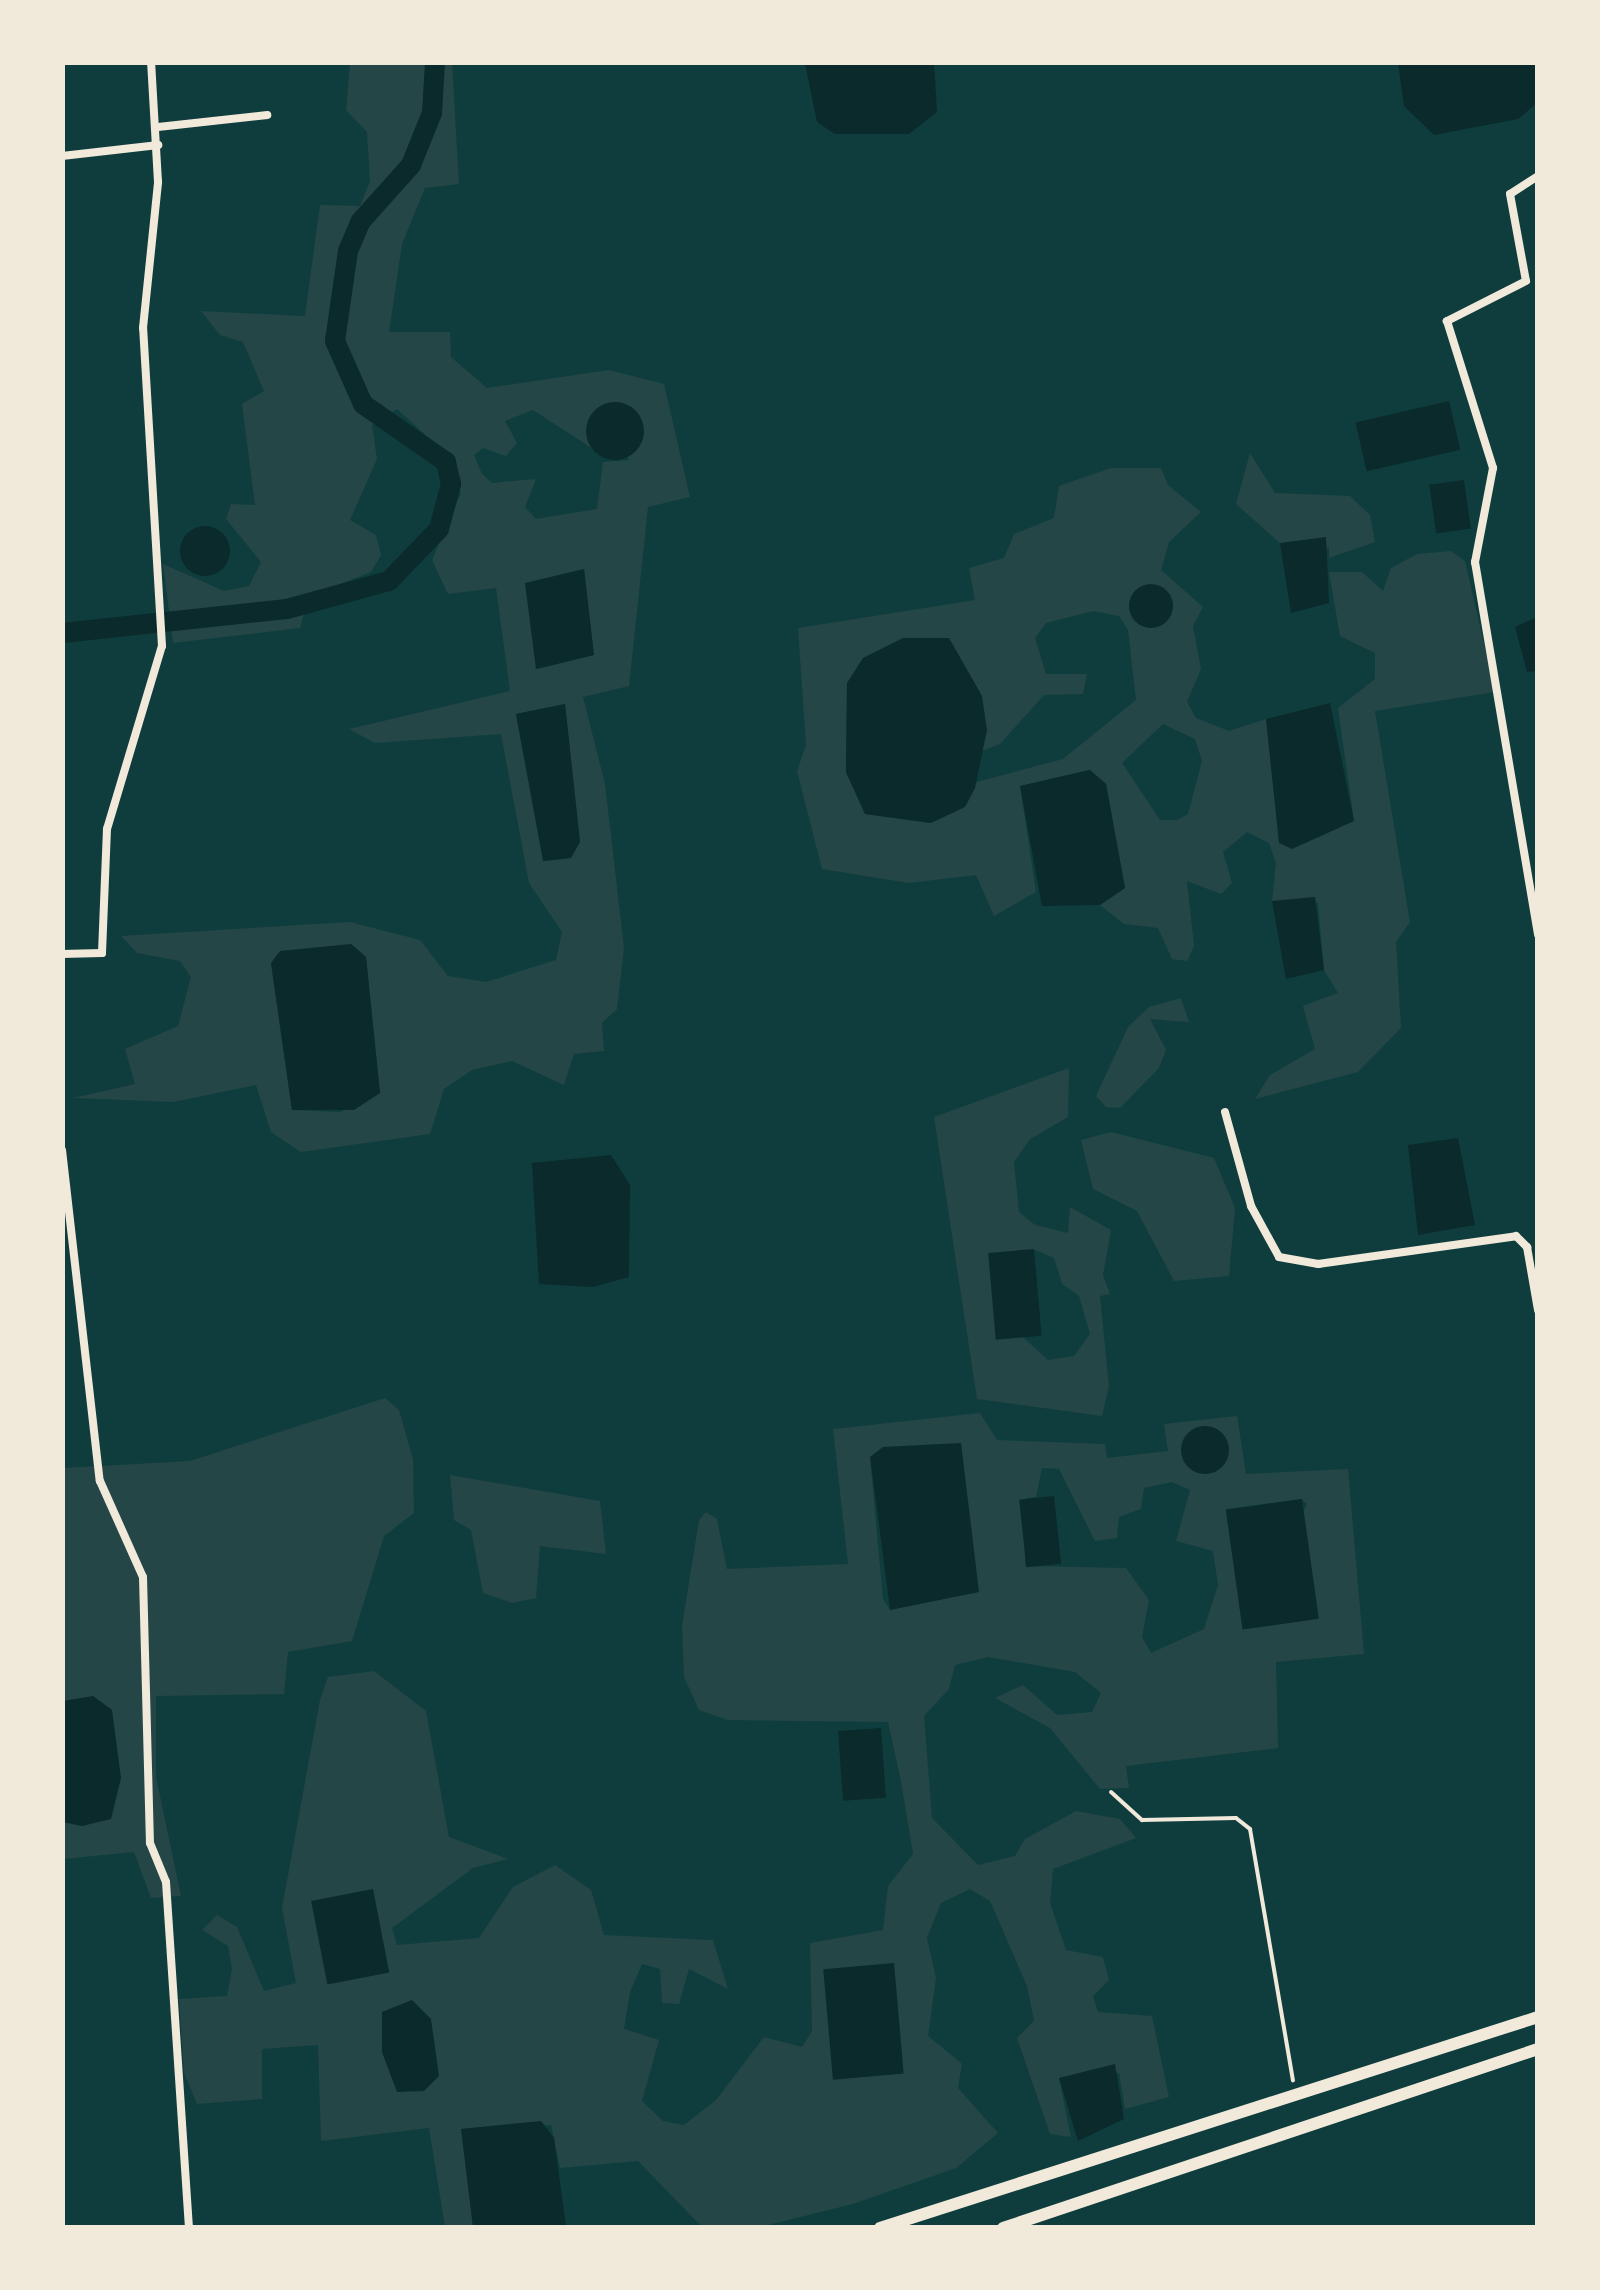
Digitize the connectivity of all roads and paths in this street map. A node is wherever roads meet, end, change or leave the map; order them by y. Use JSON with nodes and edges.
{"nodes":[{"id":1,"x":150,"y":62,"type":"edge"},
{"id":2,"x":267,"y":115,"type":"dead end"},
{"id":3,"x":158,"y":127,"type":"junction"},
{"id":4,"x":158,"y":145,"type":"junction"},
{"id":5,"x":62,"y":156,"type":"edge"},
{"id":6,"x":1538,"y":176,"type":"edge"},
{"id":7,"x":1538,"y":936,"type":"edge"},
{"id":8,"x":62,"y":954,"type":"edge"},
{"id":9,"x":1226,"y":1112,"type":"dead end"},
{"id":10,"x":62,"y":1150,"type":"edge"},
{"id":11,"x":1538,"y":1310,"type":"edge"},
{"id":12,"x":1111,"y":1792,"type":"dead end"},
{"id":13,"x":1538,"y":2016,"type":"edge"},
{"id":14,"x":1538,"y":2049,"type":"edge"},
{"id":15,"x":1298,"y":2098,"type":"junction"},
{"id":16,"x":189,"y":2228,"type":"edge"},
{"id":17,"x":880,"y":2228,"type":"edge"},
{"id":18,"x":1004,"y":2228,"type":"edge"}],
"edges":[{"from":1,"to":3,"type":"street"},
{"from":2,"to":3,"type":"street"},
{"from":3,"to":4,"type":"street"},
{"from":4,"to":5,"type":"street"},
{"from":4,"to":8,"type":"street"},
{"from":6,"to":7,"type":"street"},
{"from":9,"to":11,"type":"street"},
{"from":10,"to":16,"type":"street"},
{"from":12,"to":15,"type":"path"},
{"from":13,"to":15,"type":"highway"},
{"from":14,"to":18,"type":"highway"},
{"from":15,"to":17,"type":"highway"}]}
